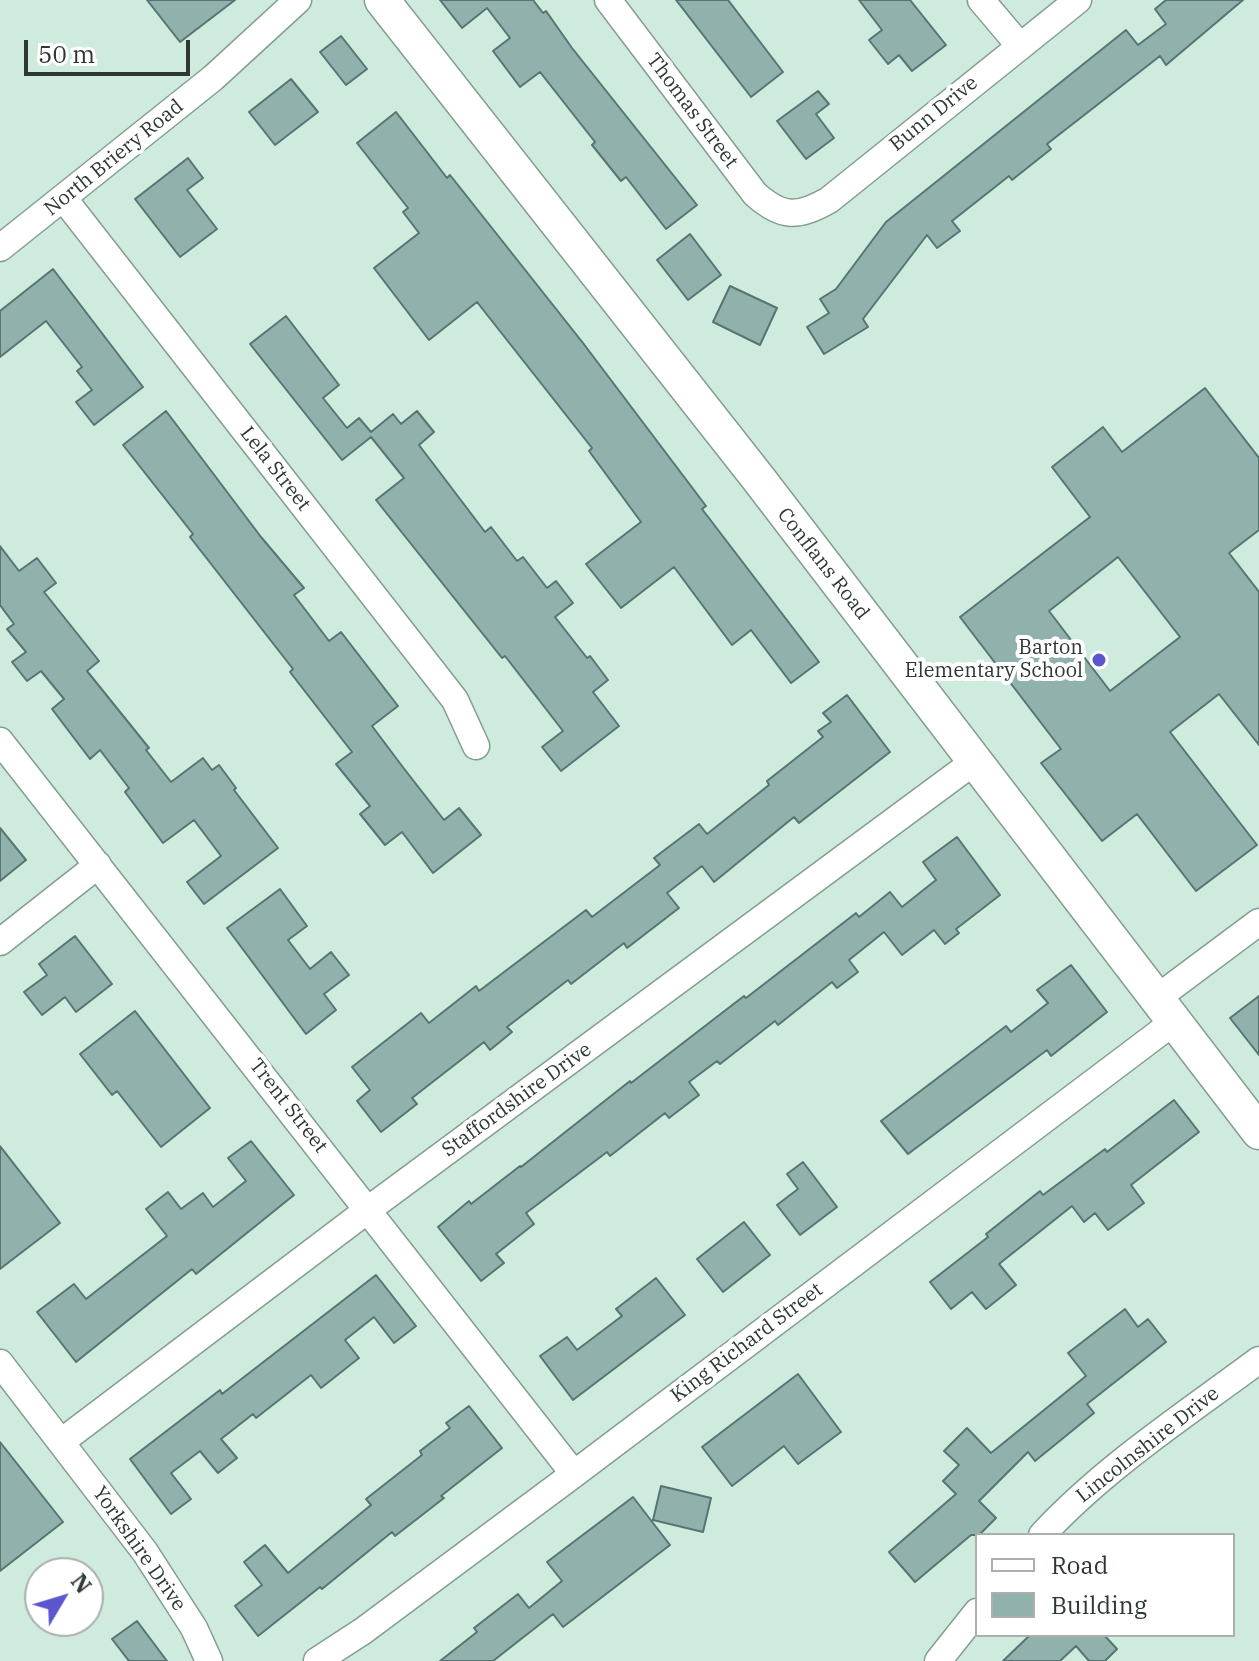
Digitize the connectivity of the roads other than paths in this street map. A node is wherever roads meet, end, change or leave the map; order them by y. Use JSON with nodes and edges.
{"nodes":[{"id":1,"x":298,"y":0,"type":"edge"},
{"id":2,"x":382,"y":0,"type":"edge"},
{"id":3,"x":608,"y":0,"type":"edge"},
{"id":4,"x":981,"y":0,"type":"edge"},
{"id":5,"x":1078,"y":0,"type":"edge"},
{"id":6,"x":1019,"y":45,"type":"junction"},
{"id":7,"x":64,"y":199,"type":"junction"},
{"id":8,"x":785,"y":214,"type":"joint"},
{"id":9,"x":0,"y":248,"type":"edge"},
{"id":10,"x":0,"y":741,"type":"edge"},
{"id":11,"x":476,"y":746,"type":"dead end"},
{"id":12,"x":975,"y":761,"type":"junction"},
{"id":13,"x":98,"y":865,"type":"junction"},
{"id":14,"x":1259,"y":922,"type":"edge"},
{"id":15,"x":0,"y":942,"type":"edge"},
{"id":16,"x":1166,"y":1010,"type":"junction"},
{"id":17,"x":1259,"y":1132,"type":"edge"},
{"id":18,"x":369,"y":1209,"type":"junction"},
{"id":19,"x":1259,"y":1360,"type":"edge"},
{"id":20,"x":0,"y":1363,"type":"edge"},
{"id":21,"x":61,"y":1442,"type":"junction"},
{"id":22,"x":574,"y":1474,"type":"junction"},
{"id":23,"x":1044,"y":1533,"type":"edge"},
{"id":24,"x":975,"y":1615,"type":"edge"},
{"id":25,"x":209,"y":1661,"type":"edge"},
{"id":26,"x":317,"y":1661,"type":"edge"},
{"id":27,"x":938,"y":1661,"type":"edge"}],
"edges":[{"from":1,"to":7,"type":"street","name":"North Briery Road"},
{"from":2,"to":12,"type":"main road","name":"Conflans Road"},
{"from":3,"to":8,"type":"street","name":"Thomas Street"},
{"from":4,"to":6,"type":"street"},
{"from":5,"to":6,"type":"street","name":"Bunn Drive"},
{"from":6,"to":8,"type":"street","name":"Bunn Drive"},
{"from":7,"to":9,"type":"street","name":"North Briery Road"},
{"from":7,"to":11,"type":"street","name":"Lela Street"},
{"from":10,"to":13,"type":"street","name":"Trent Street"},
{"from":12,"to":16,"type":"main road","name":"Conflans Road"},
{"from":12,"to":18,"type":"street","name":"Staffordshire Drive"},
{"from":13,"to":15,"type":"street"},
{"from":13,"to":18,"type":"street","name":"Trent Street"},
{"from":14,"to":16,"type":"street","name":"King Richard Street"},
{"from":16,"to":17,"type":"main road","name":"Conflans Road"},
{"from":16,"to":22,"type":"street","name":"King Richard Street"},
{"from":18,"to":21,"type":"street","name":"Staffordshire Drive"},
{"from":18,"to":22,"type":"street","name":"Trent Street"},
{"from":19,"to":23,"type":"street","name":"Lincolnshire Drive"},
{"from":20,"to":21,"type":"street","name":"Yorkshire Drive"},
{"from":21,"to":25,"type":"street","name":"Yorkshire Drive"},
{"from":22,"to":26,"type":"street","name":"King Richard Street"},
{"from":24,"to":27,"type":"street"}]}
